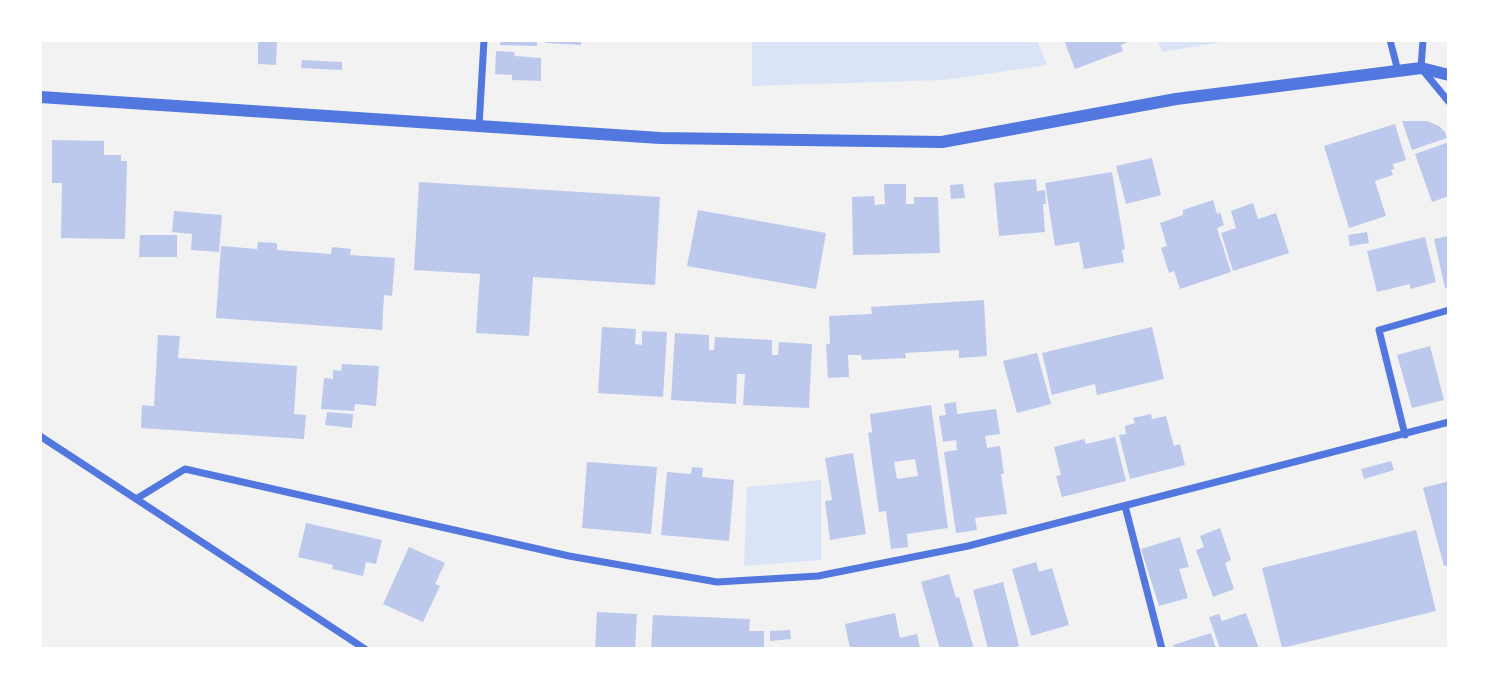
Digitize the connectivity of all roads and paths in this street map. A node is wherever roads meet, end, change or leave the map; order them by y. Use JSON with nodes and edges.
{"nodes":[{"id":1,"x":484,"y":40,"type":"edge"},
{"id":2,"x":1390,"y":40,"type":"edge"},
{"id":3,"x":1423,"y":40,"type":"edge"},
{"id":4,"x":1421,"y":68,"type":"junction"},
{"id":5,"x":1398,"y":71,"type":"junction"},
{"id":6,"x":1449,"y":75,"type":"edge"},
{"id":7,"x":40,"y":97,"type":"edge"},
{"id":8,"x":1449,"y":102,"type":"edge"},
{"id":9,"x":479,"y":126,"type":"junction"},
{"id":10,"x":1449,"y":310,"type":"edge"},
{"id":11,"x":1449,"y":422,"type":"edge"},
{"id":12,"x":1405,"y":435,"type":"junction"},
{"id":13,"x":40,"y":436,"type":"edge"},
{"id":14,"x":136,"y":499,"type":"junction"},
{"id":15,"x":1125,"y":506,"type":"junction"},
{"id":16,"x":365,"y":649,"type":"edge"},
{"id":17,"x":1162,"y":649,"type":"edge"}],
"edges":[{"from":1,"to":9,"type":"street"},
{"from":2,"to":5,"type":"street"},
{"from":3,"to":4,"type":"street"},
{"from":4,"to":5,"type":"street"},
{"from":4,"to":6,"type":"street"},
{"from":4,"to":8,"type":"street"},
{"from":5,"to":9,"type":"street"},
{"from":7,"to":9,"type":"street"},
{"from":10,"to":12,"type":"street"},
{"from":11,"to":12,"type":"street"},
{"from":12,"to":15,"type":"street"},
{"from":13,"to":14,"type":"street"},
{"from":14,"to":15,"type":"street"},
{"from":14,"to":16,"type":"street"},
{"from":15,"to":17,"type":"street"}]}
